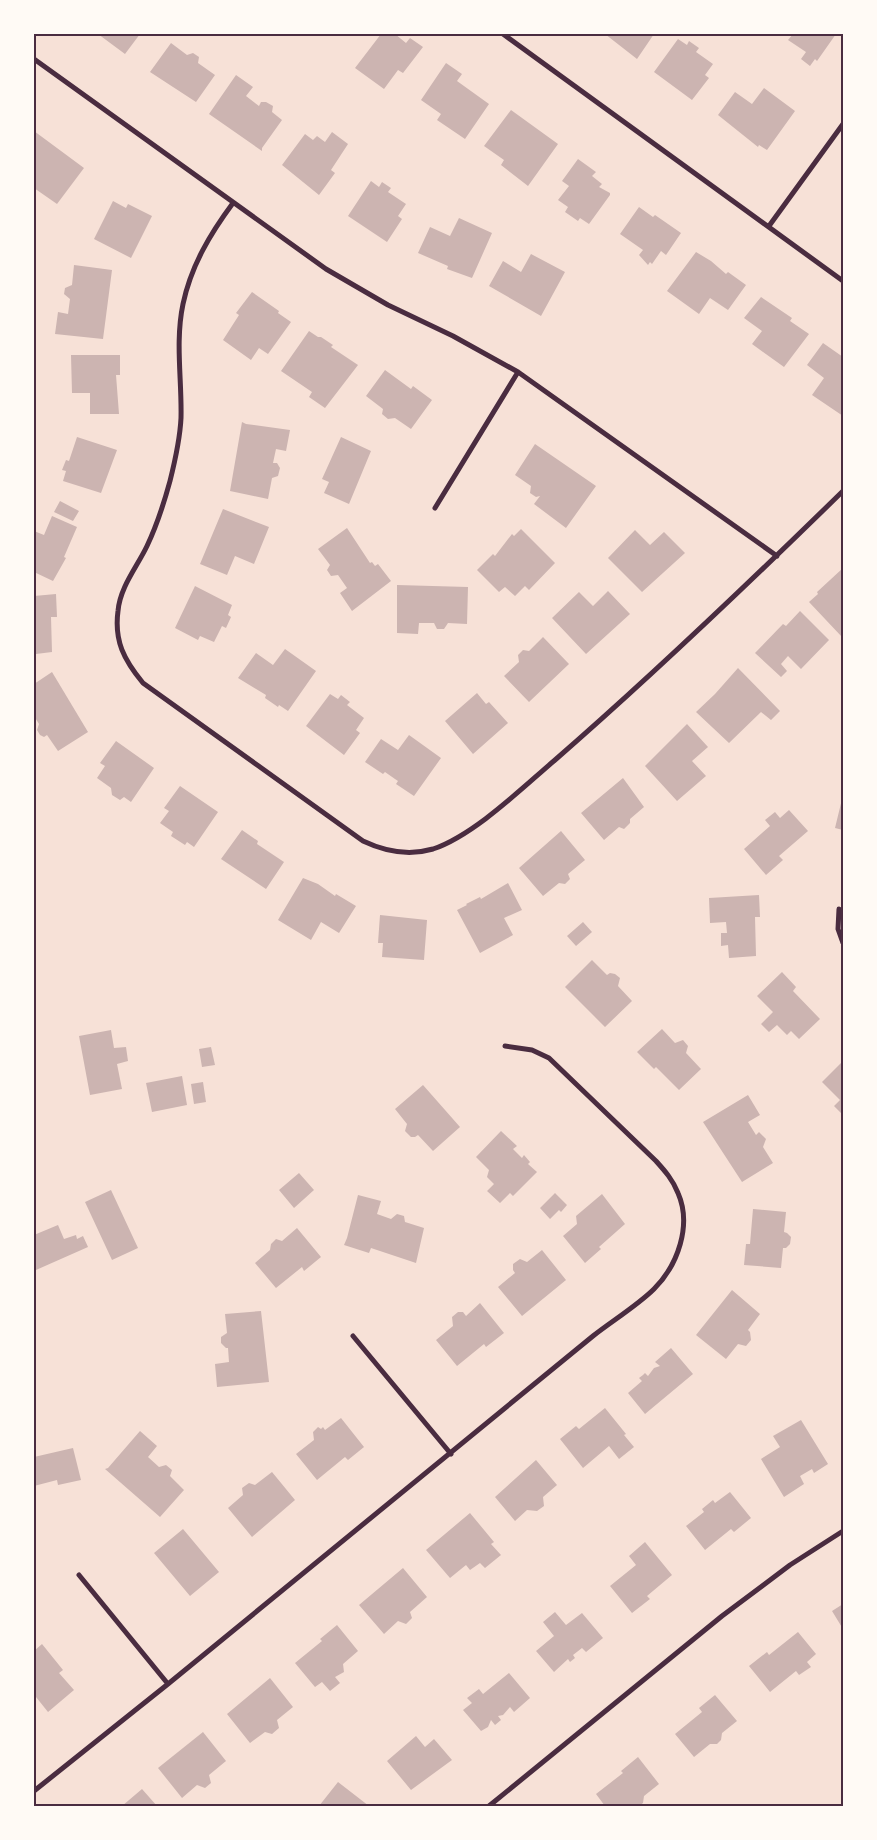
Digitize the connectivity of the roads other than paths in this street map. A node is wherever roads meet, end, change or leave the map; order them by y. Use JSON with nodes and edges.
{"nodes":[{"id":1,"x":503,"y":34,"type":"edge"},
{"id":2,"x":34,"y":59,"type":"edge"},
{"id":3,"x":843,"y":124,"type":"edge"},
{"id":4,"x":233,"y":203,"type":"junction"},
{"id":5,"x":769,"y":226,"type":"junction"},
{"id":6,"x":843,"y":281,"type":"edge"},
{"id":7,"x":518,"y":372,"type":"junction"},
{"id":8,"x":843,"y":491,"type":"edge"},
{"id":9,"x":435,"y":508,"type":"dead end"},
{"id":10,"x":777,"y":556,"type":"junction"},
{"id":11,"x":839,"y":909,"type":"dead end"},
{"id":12,"x":843,"y":943,"type":"edge"},
{"id":13,"x":505,"y":1046,"type":"dead end"},
{"id":14,"x":353,"y":1336,"type":"dead end"},
{"id":15,"x":451,"y":1454,"type":"junction"},
{"id":16,"x":843,"y":1531,"type":"edge"},
{"id":17,"x":79,"y":1575,"type":"dead end"},
{"id":18,"x":168,"y":1684,"type":"junction"},
{"id":19,"x":34,"y":1791,"type":"edge"},
{"id":20,"x":489,"y":1806,"type":"edge"}],
"edges":[{"from":1,"to":5,"type":"street"},
{"from":2,"to":4,"type":"street"},
{"from":3,"to":5,"type":"street"},
{"from":4,"to":7,"type":"street"},
{"from":4,"to":10,"type":"street"},
{"from":5,"to":6,"type":"street"},
{"from":7,"to":9,"type":"street"},
{"from":7,"to":10,"type":"street"},
{"from":8,"to":10,"type":"street"},
{"from":11,"to":12,"type":"street"},
{"from":13,"to":15,"type":"street"},
{"from":14,"to":15,"type":"street"},
{"from":15,"to":18,"type":"street"},
{"from":16,"to":20,"type":"street"},
{"from":17,"to":18,"type":"street"},
{"from":18,"to":19,"type":"street"}]}
